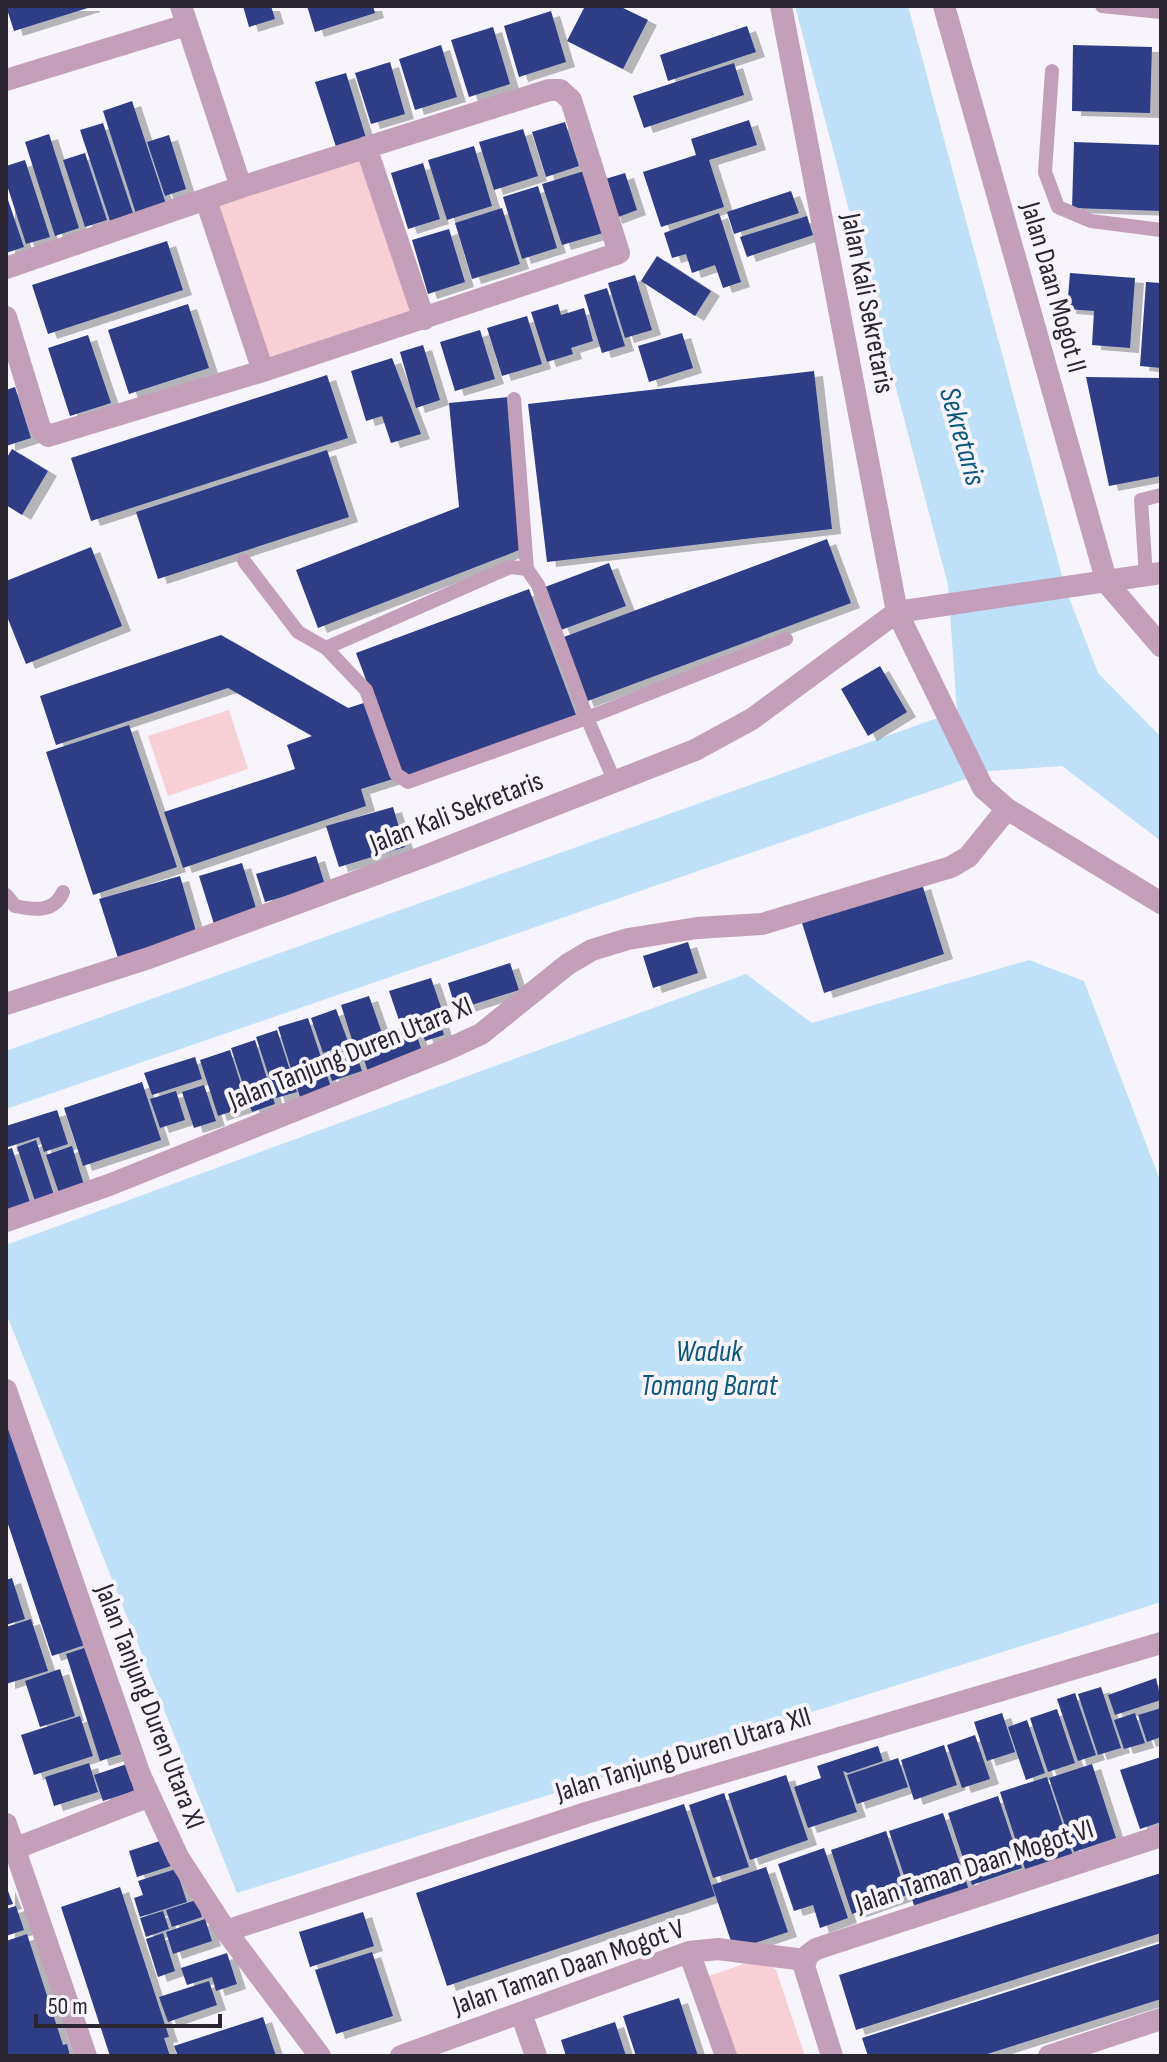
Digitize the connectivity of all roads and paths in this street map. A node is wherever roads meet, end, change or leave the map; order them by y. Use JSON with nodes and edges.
{"nodes":[{"id":1,"x":781,"y":6,"type":"edge"},
{"id":2,"x":944,"y":6,"type":"edge"},
{"id":3,"x":1102,"y":6,"type":"edge"},
{"id":4,"x":1161,"y":12,"type":"edge"},
{"id":5,"x":184,"y":16,"type":"edge"},
{"id":6,"x":1052,"y":71,"type":"dead end"},
{"id":7,"x":6,"y":80,"type":"edge"},
{"id":8,"x":366,"y":147,"type":"junction"},
{"id":9,"x":241,"y":187,"type":"junction"},
{"id":10,"x":206,"y":200,"type":"junction"},
{"id":11,"x":1161,"y":230,"type":"edge"},
{"id":12,"x":6,"y":268,"type":"edge"},
{"id":13,"x":6,"y":317,"type":"edge"},
{"id":14,"x":424,"y":319,"type":"junction"},
{"id":15,"x":263,"y":371,"type":"junction"},
{"id":16,"x":514,"y":399,"type":"dead end"},
{"id":17,"x":1161,"y":495,"type":"edge"},
{"id":18,"x":244,"y":561,"type":"dead end"},
{"id":19,"x":527,"y":569,"type":"junction"},
{"id":20,"x":1153,"y":575,"type":"edge"},
{"id":21,"x":1107,"y":583,"type":"junction"},
{"id":22,"x":897,"y":612,"type":"junction"},
{"id":23,"x":786,"y":639,"type":"dead end"},
{"id":24,"x":1161,"y":646,"type":"edge"},
{"id":25,"x":326,"y":648,"type":"junction"},
{"id":26,"x":587,"y":718,"type":"junction"},
{"id":27,"x":615,"y":782,"type":"junction"},
{"id":28,"x":1007,"y":809,"type":"junction"},
{"id":29,"x":63,"y":892,"type":"dead end"},
{"id":30,"x":6,"y":895,"type":"edge"},
{"id":31,"x":1161,"y":903,"type":"edge"},
{"id":32,"x":6,"y":1004,"type":"edge"},
{"id":33,"x":6,"y":1221,"type":"edge"},
{"id":34,"x":6,"y":1390,"type":"edge"},
{"id":35,"x":1161,"y":1643,"type":"edge"},
{"id":36,"x":150,"y":1796,"type":"junction"},
{"id":37,"x":6,"y":1824,"type":"edge"},
{"id":38,"x":1161,"y":1836,"type":"edge"},
{"id":39,"x":10,"y":1850,"type":"edge"},
{"id":40,"x":226,"y":1931,"type":"junction"},
{"id":41,"x":689,"y":1952,"type":"junction"},
{"id":42,"x":806,"y":1958,"type":"junction"},
{"id":43,"x":521,"y":2013,"type":"junction"},
{"id":44,"x":1161,"y":2019,"type":"edge"},
{"id":45,"x":86,"y":2056,"type":"edge"},
{"id":46,"x":320,"y":2056,"type":"edge"},
{"id":47,"x":401,"y":2056,"type":"edge"},
{"id":48,"x":536,"y":2056,"type":"edge"},
{"id":49,"x":726,"y":2056,"type":"edge"},
{"id":50,"x":832,"y":2056,"type":"edge"},
{"id":51,"x":1049,"y":2056,"type":"edge"}],
"edges":[{"from":1,"to":22,"type":"street","name":"Jalan Kali Sekretaris"},
{"from":2,"to":21,"type":"street","name":"Jalan Daan Mogot II"},
{"from":3,"to":4,"type":"lane"},
{"from":5,"to":7,"type":"street"},
{"from":5,"to":9,"type":"street"},
{"from":6,"to":11,"type":"lane"},
{"from":8,"to":9,"type":"street"},
{"from":8,"to":14,"type":"street"},
{"from":8,"to":14,"type":"street"},
{"from":9,"to":10,"type":"street"},
{"from":10,"to":12,"type":"street"},
{"from":10,"to":15,"type":"street"},
{"from":13,"to":15,"type":"street"},
{"from":14,"to":15,"type":"street"},
{"from":16,"to":19,"type":"lane"},
{"from":17,"to":20,"type":"lane"},
{"from":18,"to":25,"type":"lane"},
{"from":19,"to":25,"type":"lane"},
{"from":19,"to":26,"type":"lane"},
{"from":20,"to":21,"type":"street"},
{"from":21,"to":22,"type":"street"},
{"from":21,"to":24,"type":"street"},
{"from":22,"to":27,"type":"street","name":"Jalan Kali Sekretaris"},
{"from":22,"to":28,"type":"street","name":"Jalan Kali Sekretaris"},
{"from":23,"to":26,"type":"lane"},
{"from":25,"to":26,"type":"lane"},
{"from":26,"to":27,"type":"lane"},
{"from":27,"to":32,"type":"street","name":"Jalan Kali Sekretaris"},
{"from":28,"to":31,"type":"street","name":"Jalan Kali Sekretaris"},
{"from":28,"to":33,"type":"street","name":"Jalan Tanjung Duren Utara XI"},
{"from":29,"to":30,"type":"lane"},
{"from":34,"to":36,"type":"street","name":"Jalan Tanjung Duren Utara XI"},
{"from":35,"to":40,"type":"street","name":"Jalan Tanjung Duren Utara XII"},
{"from":36,"to":39,"type":"street"},
{"from":36,"to":40,"type":"street","name":"Jalan Tanjung Duren Utara XI"},
{"from":37,"to":39,"type":"street"},
{"from":38,"to":42,"type":"street","name":"Jalan Taman Daan Mogot VI"},
{"from":39,"to":45,"type":"street"},
{"from":40,"to":46,"type":"street","name":"Jalan Tanjung Duren Utara XI"},
{"from":41,"to":42,"type":"street","name":"Jalan Taman Daan Mogot V"},
{"from":41,"to":43,"type":"street","name":"Jalan Taman Daan Mogot V"},
{"from":41,"to":49,"type":"street"},
{"from":42,"to":50,"type":"street"},
{"from":43,"to":47,"type":"street","name":"Jalan Taman Daan Mogot V"},
{"from":43,"to":48,"type":"street"},
{"from":44,"to":51,"type":"street"}]}
